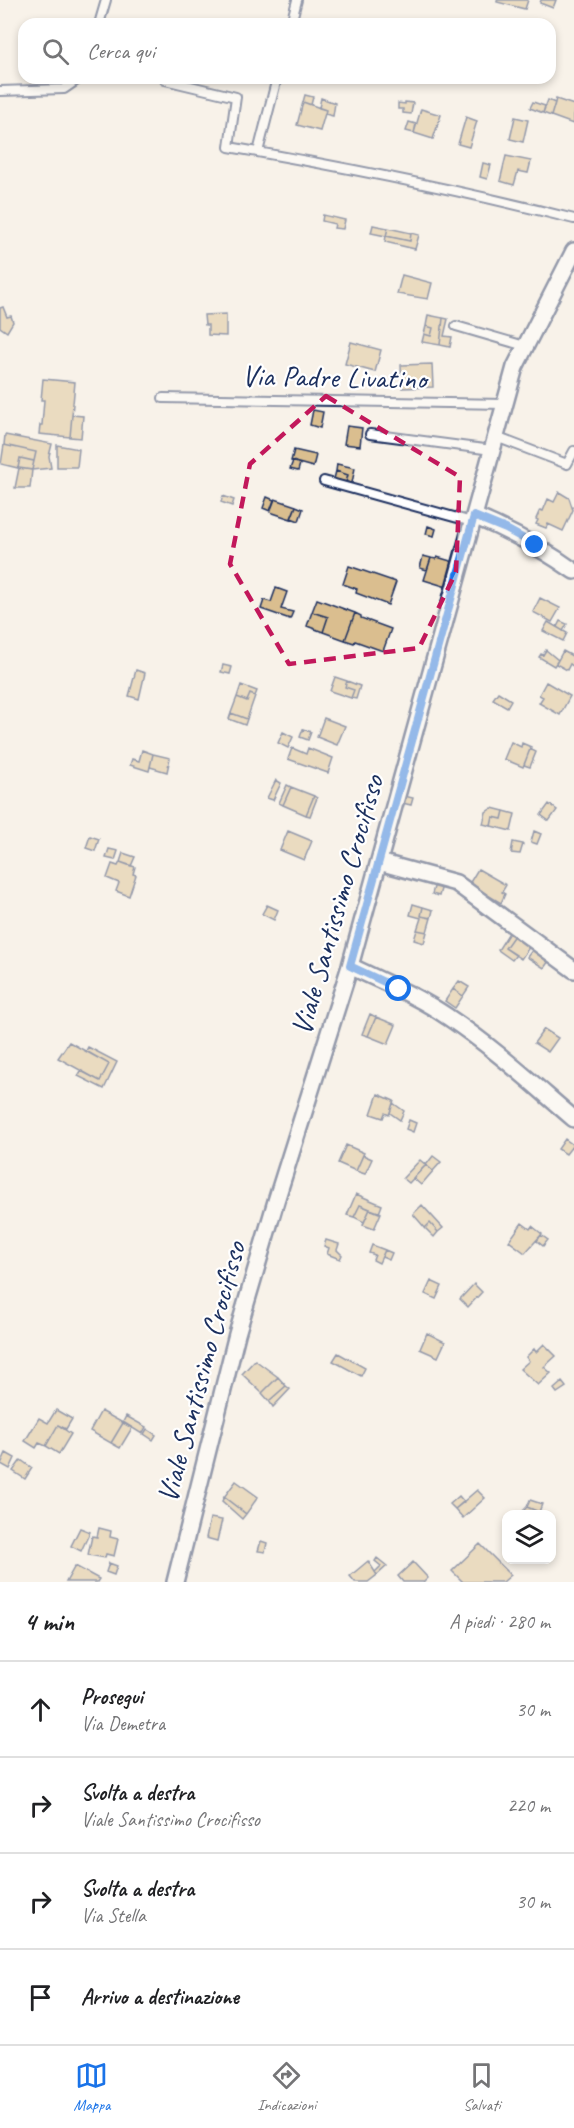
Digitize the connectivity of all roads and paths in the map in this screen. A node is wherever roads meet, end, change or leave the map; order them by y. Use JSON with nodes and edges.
{"nodes":[{"id":1,"x":106,"y":0,"type":"edge"},
{"id":2,"x":297,"y":0,"type":"edge"},
{"id":3,"x":101,"y":18,"type":"edge"},
{"id":4,"x":292,"y":18,"type":"edge"},
{"id":5,"x":71,"y":84,"type":"edge"},
{"id":6,"x":182,"y":84,"type":"edge"},
{"id":7,"x":275,"y":84,"type":"edge"},
{"id":8,"x":0,"y":92,"type":"edge"},
{"id":9,"x":258,"y":152,"type":"junction"},
{"id":10,"x":574,"y":219,"type":"edge"},
{"id":11,"x":574,"y":251,"type":"edge"},
{"id":12,"x":456,"y":326,"type":"dead end"},
{"id":13,"x":525,"y":346,"type":"junction"},
{"id":14,"x":163,"y":398,"type":"dead end"},
{"id":15,"x":505,"y":404,"type":"junction"},
{"id":16,"x":370,"y":434,"type":"dead end"},
{"id":17,"x":494,"y":443,"type":"junction"},
{"id":18,"x":574,"y":451,"type":"edge"},
{"id":19,"x":324,"y":481,"type":"dead end"},
{"id":20,"x":473,"y":519,"type":"junction"},
{"id":21,"x":574,"y":571,"type":"edge"},
{"id":22,"x":379,"y":862,"type":"junction"},
{"id":23,"x":350,"y":966,"type":"junction"},
{"id":24,"x":574,"y":970,"type":"edge"},
{"id":25,"x":574,"y":1119,"type":"edge"},
{"id":26,"x":175,"y":1582,"type":"edge"}],
"edges":[{"from":1,"to":3,"type":"lane"},
{"from":2,"to":4,"type":"lane"},
{"from":5,"to":8,"type":"lane"},
{"from":6,"to":9,"type":"lane"},
{"from":7,"to":9,"type":"lane"},
{"from":9,"to":10,"type":"lane"},
{"from":11,"to":13,"type":"street","name":"Viale Santissimo Crocifisso"},
{"from":12,"to":13,"type":"lane"},
{"from":13,"to":15,"type":"street","name":"Viale Santissimo Crocifisso"},
{"from":14,"to":15,"type":"lane","name":"Via Padre Livatino"},
{"from":15,"to":17,"type":"street","name":"Viale Santissimo Crocifisso"},
{"from":16,"to":17,"type":"lane"},
{"from":17,"to":18,"type":"lane"},
{"from":17,"to":20,"type":"street","name":"Viale Santissimo Crocifisso"},
{"from":19,"to":20,"type":"lane"},
{"from":20,"to":21,"type":"street"},
{"from":20,"to":22,"type":"street","name":"Viale Santissimo Crocifisso"},
{"from":22,"to":23,"type":"street","name":"Viale Santissimo Crocifisso"},
{"from":22,"to":24,"type":"street"},
{"from":23,"to":25,"type":"street"},
{"from":23,"to":26,"type":"street","name":"Viale Santissimo Crocifisso"}]}
